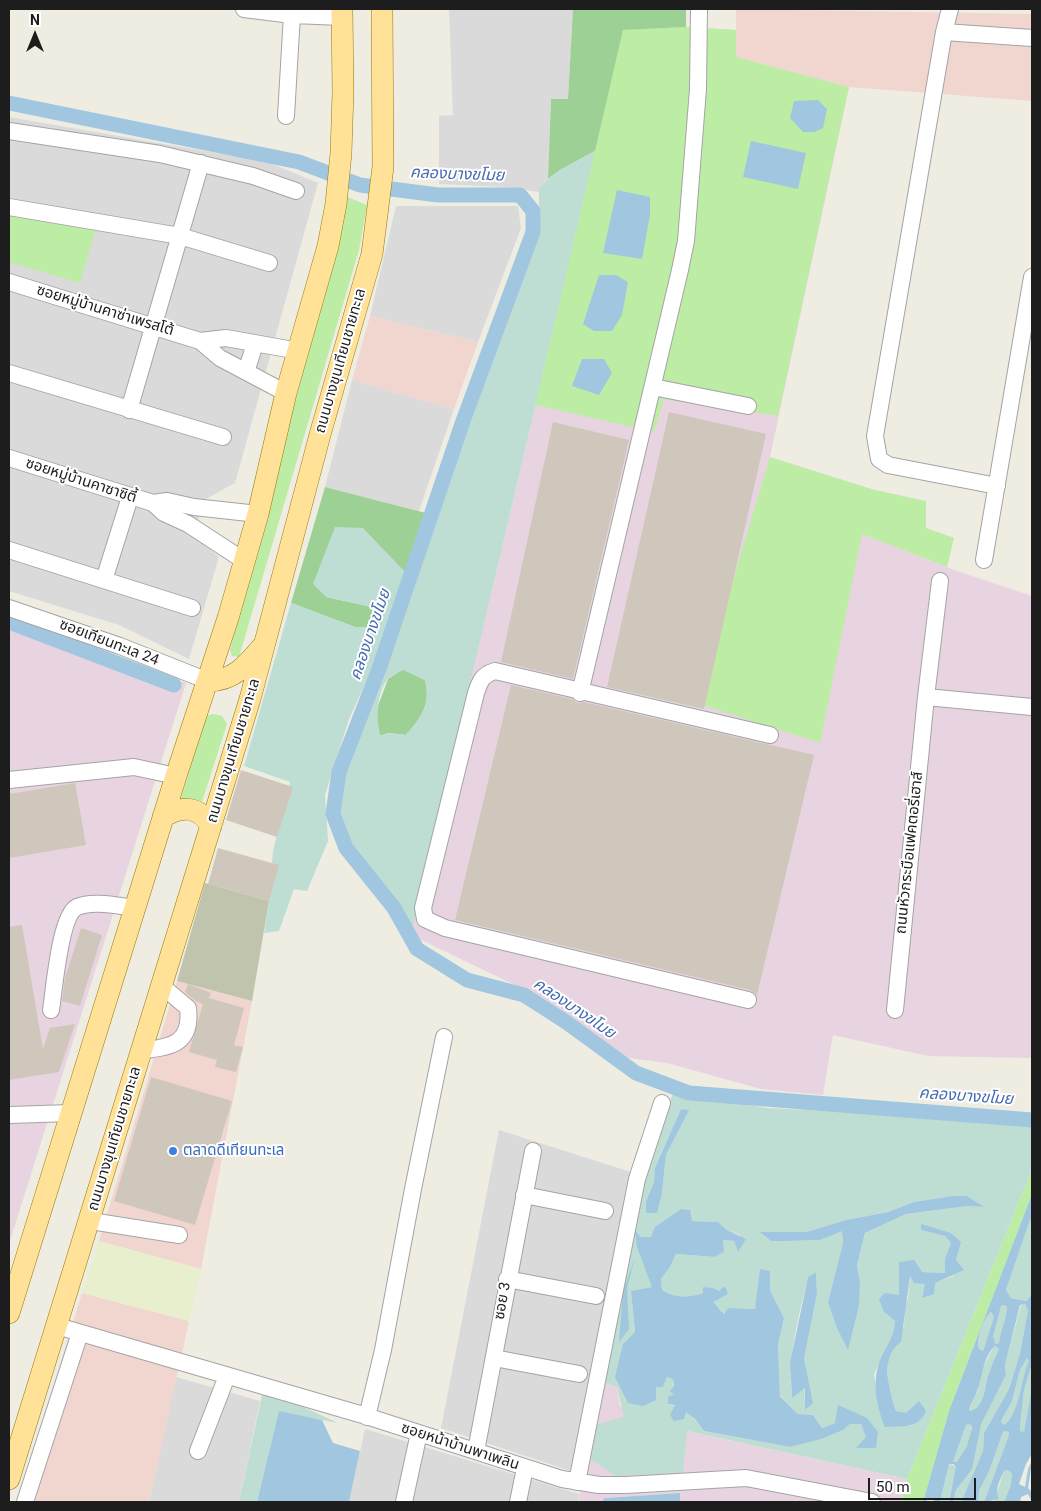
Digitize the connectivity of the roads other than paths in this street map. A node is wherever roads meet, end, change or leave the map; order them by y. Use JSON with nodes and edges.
{"nodes":[{"id":1,"x":244,"y":9,"type":"edge"},
{"id":2,"x":382,"y":9,"type":"edge"},
{"id":3,"x":699,"y":9,"type":"edge"},
{"id":4,"x":950,"y":9,"type":"edge"},
{"id":5,"x":342,"y":13,"type":"edge"},
{"id":6,"x":292,"y":15,"type":"junction"},
{"id":7,"x":944,"y":32,"type":"junction"},
{"id":8,"x":1032,"y":38,"type":"edge"},
{"id":9,"x":286,"y":116,"type":"dead end"},
{"id":10,"x":9,"y":131,"type":"edge"},
{"id":11,"x":201,"y":163,"type":"junction"},
{"id":12,"x":296,"y":191,"type":"dead end"},
{"id":13,"x":9,"y":207,"type":"edge"},
{"id":14,"x":180,"y":236,"type":"junction"},
{"id":15,"x":269,"y":263,"type":"dead end"},
{"id":16,"x":1032,"y":277,"type":"edge"},
{"id":17,"x":9,"y":282,"type":"edge"},
{"id":18,"x":153,"y":326,"type":"junction"},
{"id":19,"x":200,"y":341,"type":"junction"},
{"id":20,"x":255,"y":344,"type":"junction"},
{"id":21,"x":299,"y":351,"type":"junction"},
{"id":22,"x":246,"y":372,"type":"junction"},
{"id":23,"x":9,"y":373,"type":"edge"},
{"id":24,"x":653,"y":388,"type":"junction"},
{"id":25,"x":286,"y":393,"type":"junction"},
{"id":26,"x":748,"y":406,"type":"dead end"},
{"id":27,"x":129,"y":410,"type":"junction"},
{"id":28,"x":223,"y":437,"type":"dead end"},
{"id":29,"x":9,"y":458,"type":"edge"},
{"id":30,"x":996,"y":486,"type":"junction"},
{"id":31,"x":130,"y":497,"type":"junction"},
{"id":32,"x":153,"y":504,"type":"junction"},
{"id":33,"x":214,"y":508,"type":"junction"},
{"id":34,"x":258,"y":514,"type":"junction"},
{"id":35,"x":206,"y":535,"type":"junction"},
{"id":36,"x":9,"y":550,"type":"edge"},
{"id":37,"x":243,"y":560,"type":"junction"},
{"id":38,"x":984,"y":560,"type":"dead end"},
{"id":39,"x":104,"y":580,"type":"junction"},
{"id":40,"x":940,"y":581,"type":"dead end"},
{"id":41,"x":9,"y":608,"type":"edge"},
{"id":42,"x":192,"y":608,"type":"dead end"},
{"id":43,"x":265,"y":643,"type":"junction"},
{"id":44,"x":208,"y":681,"type":"junction"},
{"id":45,"x":580,"y":692,"type":"junction"},
{"id":46,"x":926,"y":697,"type":"junction"},
{"id":47,"x":1032,"y":707,"type":"edge"},
{"id":48,"x":770,"y":735,"type":"dead end"},
{"id":49,"x":176,"y":776,"type":"junction"},
{"id":50,"x":9,"y":780,"type":"edge"},
{"id":51,"x":163,"y":817,"type":"junction"},
{"id":52,"x":211,"y":826,"type":"junction"},
{"id":53,"x":135,"y":908,"type":"junction"},
{"id":54,"x":162,"y":986,"type":"junction"},
{"id":55,"x":748,"y":1000,"type":"dead end"},
{"id":56,"x":51,"y":1010,"type":"dead end"},
{"id":57,"x":895,"y":1010,"type":"dead end"},
{"id":58,"x":444,"y":1037,"type":"dead end"},
{"id":59,"x":142,"y":1050,"type":"junction"},
{"id":60,"x":662,"y":1104,"type":"dead end"},
{"id":61,"x":71,"y":1113,"type":"junction"},
{"id":62,"x":9,"y":1115,"type":"edge"},
{"id":63,"x":532,"y":1151,"type":"dead end"},
{"id":64,"x":524,"y":1195,"type":"junction"},
{"id":65,"x":605,"y":1211,"type":"dead end"},
{"id":66,"x":91,"y":1221,"type":"junction"},
{"id":67,"x":179,"y":1235,"type":"dead end"},
{"id":68,"x":507,"y":1279,"type":"junction"},
{"id":69,"x":596,"y":1296,"type":"dead end"},
{"id":70,"x":9,"y":1313,"type":"edge"},
{"id":71,"x":57,"y":1326,"type":"junction"},
{"id":72,"x":80,"y":1333,"type":"junction"},
{"id":73,"x":494,"y":1358,"type":"junction"},
{"id":74,"x":579,"y":1374,"type":"dead end"},
{"id":75,"x":227,"y":1376,"type":"junction"},
{"id":76,"x":367,"y":1417,"type":"junction"},
{"id":77,"x":24,"y":1431,"type":"junction"},
{"id":78,"x":419,"y":1433,"type":"junction"},
{"id":79,"x":46,"y":1439,"type":"junction"},
{"id":80,"x":198,"y":1451,"type":"dead end"},
{"id":81,"x":476,"y":1451,"type":"junction"},
{"id":82,"x":525,"y":1468,"type":"junction"},
{"id":83,"x":9,"y":1479,"type":"edge"},
{"id":84,"x":577,"y":1482,"type":"junction"},
{"id":85,"x":25,"y":1502,"type":"edge"},
{"id":86,"x":404,"y":1502,"type":"edge"},
{"id":87,"x":518,"y":1502,"type":"edge"},
{"id":88,"x":872,"y":1502,"type":"edge"}],
"edges":[{"from":1,"to":6,"type":"street"},
{"from":2,"to":43,"type":"main road","name":"ถนนบางขุนเทียนชายทะเล"},
{"from":3,"to":24,"type":"street"},
{"from":4,"to":7,"type":"street"},
{"from":5,"to":6,"type":"street"},
{"from":5,"to":21,"type":"main road"},
{"from":6,"to":9,"type":"street"},
{"from":7,"to":8,"type":"street"},
{"from":7,"to":30,"type":"street"},
{"from":10,"to":11,"type":"street"},
{"from":11,"to":12,"type":"street"},
{"from":11,"to":14,"type":"street"},
{"from":13,"to":14,"type":"street"},
{"from":14,"to":15,"type":"street"},
{"from":14,"to":18,"type":"street"},
{"from":16,"to":30,"type":"street"},
{"from":17,"to":18,"type":"street","name":"ซอยหมู่บ้านคาซ่าเพรสโต้"},
{"from":18,"to":19,"type":"street","name":"ซอยหมู่บ้านคาซ่าเพรสโต้"},
{"from":18,"to":27,"type":"street"},
{"from":19,"to":20,"type":"street","name":"ซอยหมู่บ้านคาซ่าเพรสโต้"},
{"from":19,"to":22,"type":"street","name":"ซอยหมู่บ้านคาซ่าเพรสโต้"},
{"from":20,"to":21,"type":"street","name":"ซอยหมู่บ้านคาซ่าเพรสโต้"},
{"from":20,"to":22,"type":"street"},
{"from":21,"to":25,"type":"main road"},
{"from":22,"to":25,"type":"street","name":"ซอยหมู่บ้านคาซ่าเพรสโต้"},
{"from":23,"to":27,"type":"street"},
{"from":24,"to":26,"type":"street"},
{"from":24,"to":45,"type":"street"},
{"from":25,"to":34,"type":"main road"},
{"from":27,"to":28,"type":"street"},
{"from":29,"to":31,"type":"street","name":"ซอยหมู่บ้านคาซาซิตี้"},
{"from":30,"to":38,"type":"street"},
{"from":31,"to":32,"type":"street","name":"ซอยหมู่บ้านคาซาซิตี้"},
{"from":31,"to":39,"type":"street"},
{"from":32,"to":33,"type":"street","name":"ซอยหมู่บ้านคาซาซิตี้"},
{"from":32,"to":35,"type":"street","name":"ซอยหมู่บ้านคาซาซิตี้"},
{"from":33,"to":34,"type":"street","name":"ซอยหมู่บ้านคาซาซิตี้"},
{"from":33,"to":35,"type":"street"},
{"from":34,"to":37,"type":"main road"},
{"from":35,"to":37,"type":"street","name":"ซอยหมู่บ้านคาซาซิตี้"},
{"from":36,"to":39,"type":"street"},
{"from":37,"to":44,"type":"main road"},
{"from":39,"to":42,"type":"street"},
{"from":40,"to":46,"type":"street","name":"ถนนหัวกระบือแฟคตอรี่เฮาส์"},
{"from":41,"to":44,"type":"street","name":"ซอยเทียนทะเล 24"},
{"from":43,"to":44,"type":"main road"},
{"from":43,"to":52,"type":"main road","name":"ถนนบางขุนเทียนชายทะเล"},
{"from":44,"to":49,"type":"main road"},
{"from":45,"to":48,"type":"street"},
{"from":45,"to":55,"type":"street"},
{"from":46,"to":47,"type":"street"},
{"from":46,"to":57,"type":"street","name":"ถนนหัวกระบือแฟคตอรี่เฮาส์"},
{"from":49,"to":50,"type":"street"},
{"from":49,"to":51,"type":"main road"},
{"from":51,"to":52,"type":"main road"},
{"from":51,"to":53,"type":"main road"},
{"from":52,"to":54,"type":"main road","name":"ถนนบางขุนเทียนชายทะเล"},
{"from":53,"to":56,"type":"street"},
{"from":53,"to":61,"type":"main road"},
{"from":54,"to":59,"type":"main road","name":"ถนนบางขุนเทียนชายทะเล"},
{"from":54,"to":59,"type":"street"},
{"from":58,"to":76,"type":"street"},
{"from":59,"to":66,"type":"main road","name":"ถนนบางขุนเทียนชายทะเล"},
{"from":60,"to":84,"type":"street"},
{"from":61,"to":62,"type":"street"},
{"from":61,"to":70,"type":"main road"},
{"from":63,"to":64,"type":"street","name":"ซอย 3"},
{"from":64,"to":65,"type":"street"},
{"from":64,"to":68,"type":"street","name":"ซอย 3"},
{"from":66,"to":67,"type":"street"},
{"from":66,"to":71,"type":"main road","name":"ถนนบางขุนเทียนชายทะเล"},
{"from":68,"to":69,"type":"street"},
{"from":68,"to":73,"type":"street","name":"ซอย 3"},
{"from":71,"to":72,"type":"street","name":"ซอยหน้าบ้านพาเพลิน"},
{"from":71,"to":77,"type":"main road","name":"ถนนบางขุนเทียนชายทะเล"},
{"from":72,"to":75,"type":"street","name":"ซอยหน้าบ้านพาเพลิน"},
{"from":72,"to":79,"type":"street"},
{"from":73,"to":74,"type":"street"},
{"from":73,"to":81,"type":"street","name":"ซอย 3"},
{"from":75,"to":76,"type":"street","name":"ซอยหน้าบ้านพาเพลิน"},
{"from":75,"to":80,"type":"street"},
{"from":76,"to":78,"type":"street","name":"ซอยหน้าบ้านพาเพลิน"},
{"from":77,"to":79,"type":"street"},
{"from":77,"to":83,"type":"main road","name":"ถนนบางขุนเทียนชายทะเล"},
{"from":78,"to":81,"type":"street","name":"ซอยหน้าบ้านพาเพลิน"},
{"from":78,"to":86,"type":"street"},
{"from":79,"to":85,"type":"street"},
{"from":81,"to":82,"type":"street","name":"ซอยหน้าบ้านพาเพลิน"},
{"from":82,"to":84,"type":"street","name":"ซอยหน้าบ้านพาเพลิน"},
{"from":82,"to":87,"type":"street"},
{"from":84,"to":88,"type":"street","name":"ซอยหน้าบ้านพาเพลิน"}]}
